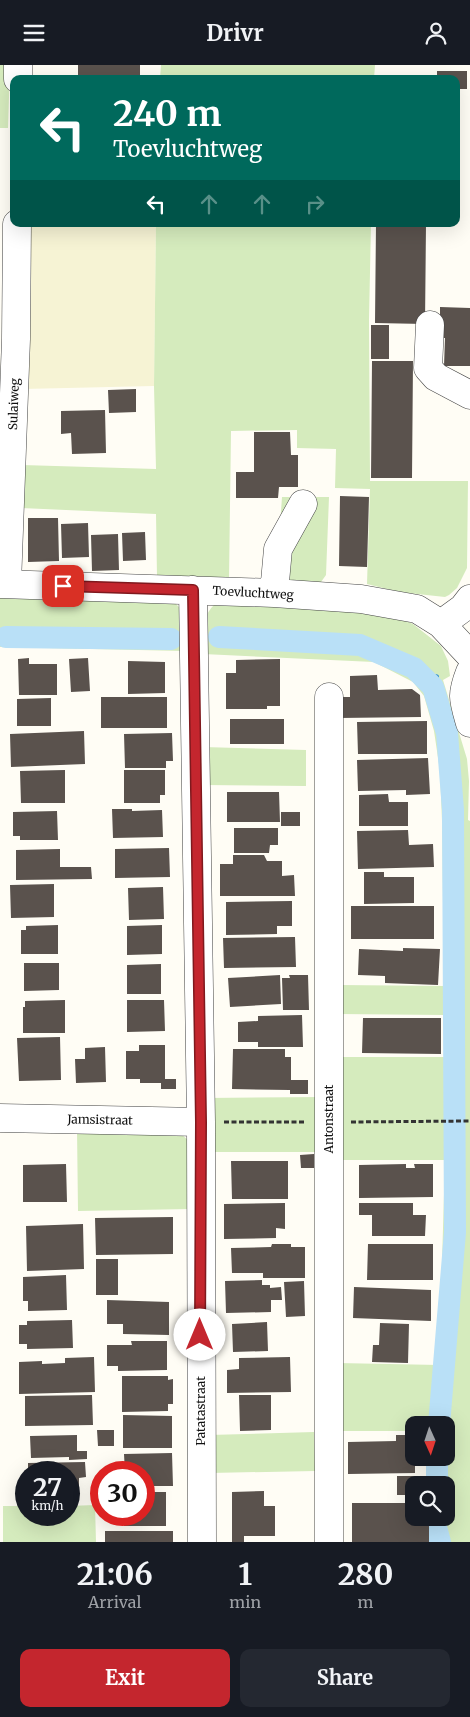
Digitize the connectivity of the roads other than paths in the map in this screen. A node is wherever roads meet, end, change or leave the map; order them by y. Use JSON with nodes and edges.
{"nodes":[{"id":1,"x":17,"y":227,"type":"edge"},
{"id":2,"x":430,"y":325,"type":"dead end"},
{"id":3,"x":470,"y":395,"type":"edge"},
{"id":4,"x":302,"y":504,"type":"dead end"},
{"id":5,"x":3,"y":584,"type":"edge"},
{"id":6,"x":193,"y":590,"type":"junction"},
{"id":7,"x":274,"y":593,"type":"junction"},
{"id":8,"x":470,"y":599,"type":"edge"},
{"id":9,"x":441,"y":624,"type":"junction"},
{"id":10,"x":470,"y":655,"type":"edge"},
{"id":11,"x":470,"y":671,"type":"edge"},
{"id":12,"x":329,"y":697,"type":"dead end"},
{"id":13,"x":470,"y":723,"type":"edge"},
{"id":14,"x":0,"y":1118,"type":"edge"},
{"id":15,"x":201,"y":1122,"type":"junction"},
{"id":16,"x":202,"y":1542,"type":"edge"},
{"id":17,"x":329,"y":1542,"type":"edge"}],
"edges":[{"from":1,"to":5,"type":"street","name":"Sulaiweg"},
{"from":2,"to":3,"type":"street"},
{"from":4,"to":7,"type":"street"},
{"from":5,"to":6,"type":"street","name":"Toevluchtweg"},
{"from":6,"to":7,"type":"street","name":"Toevluchtweg"},
{"from":6,"to":15,"type":"street","name":"Patatastraat"},
{"from":7,"to":9,"type":"street","name":"Toevluchtweg"},
{"from":8,"to":9,"type":"street"},
{"from":9,"to":10,"type":"street","name":"Toevluchtweg"},
{"from":11,"to":13,"type":"street"},
{"from":12,"to":17,"type":"street","name":"Antonstraat"},
{"from":14,"to":15,"type":"street","name":"Jamsistraat"},
{"from":15,"to":16,"type":"street","name":"Patatastraat"}]}
